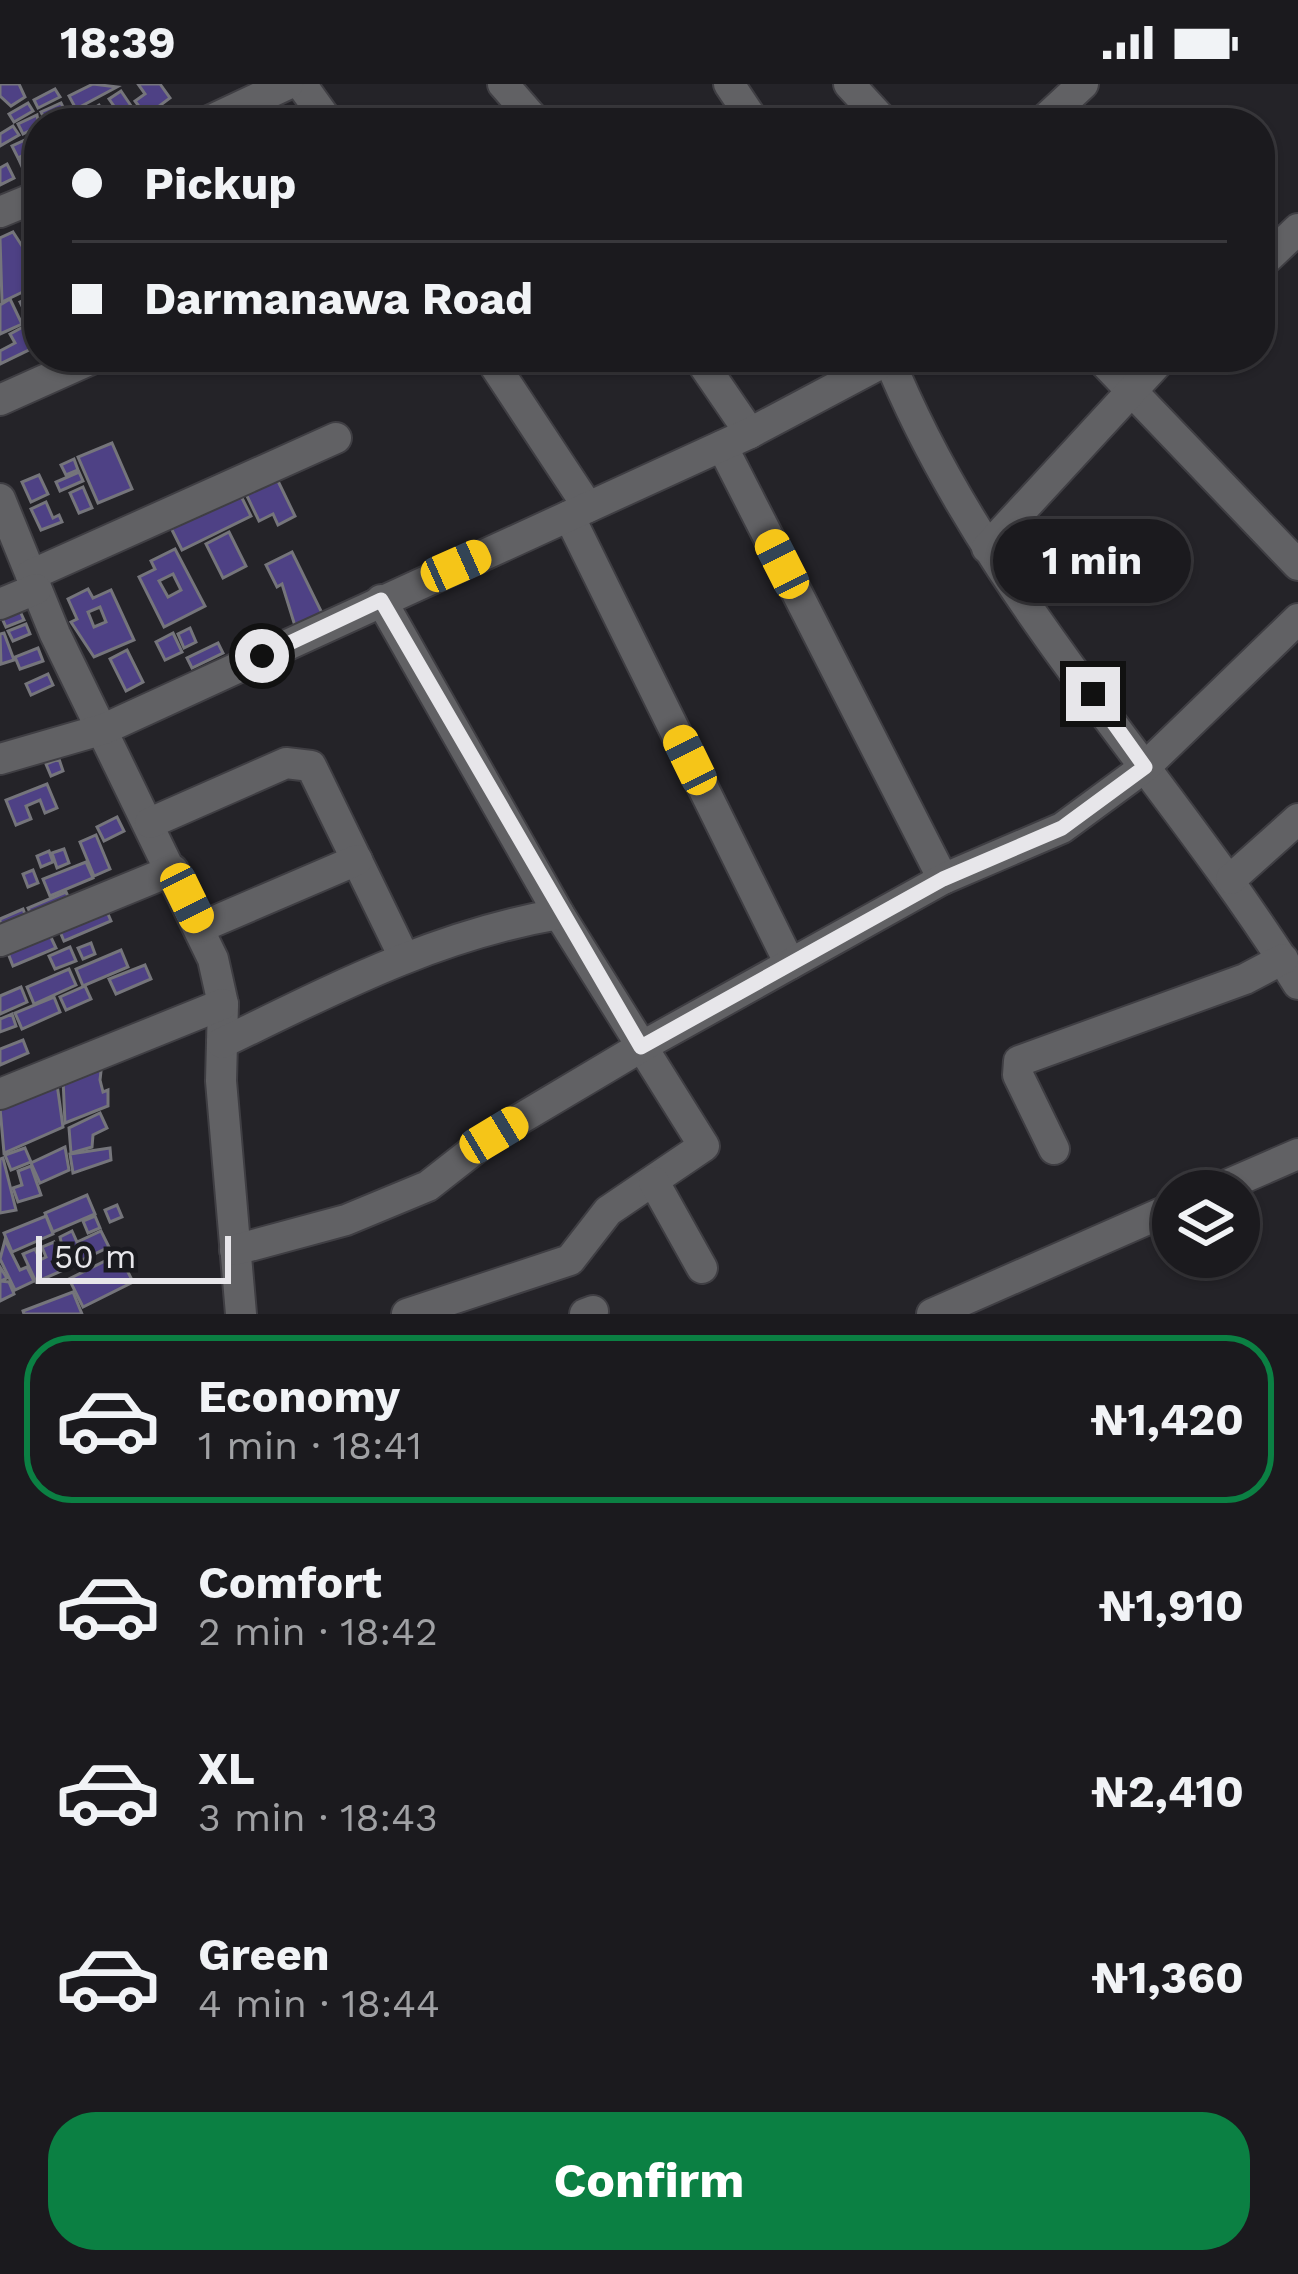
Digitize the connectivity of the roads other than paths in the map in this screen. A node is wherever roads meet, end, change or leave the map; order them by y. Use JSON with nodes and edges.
{"nodes":[{"id":1,"x":288,"y":84,"type":"edge"},
{"id":2,"x":502,"y":84,"type":"edge"},
{"id":3,"x":849,"y":84,"type":"edge"},
{"id":4,"x":1076,"y":86,"type":"edge"},
{"id":5,"x":231,"y":96,"type":"edge"},
{"id":6,"x":524,"y":108,"type":"edge"},
{"id":7,"x":871,"y":108,"type":"edge"},
{"id":8,"x":1055,"y":108,"type":"edge"},
{"id":9,"x":1298,"y":229,"type":"edge"},
{"id":10,"x":1275,"y":251,"type":"edge"},
{"id":11,"x":63,"y":372,"type":"edge"},
{"id":12,"x":498,"y":372,"type":"edge"},
{"id":13,"x":705,"y":372,"type":"edge"},
{"id":14,"x":863,"y":372,"type":"edge"},
{"id":15,"x":897,"y":372,"type":"edge"},
{"id":16,"x":1114,"y":372,"type":"edge"},
{"id":17,"x":1147,"y":372,"type":"edge"},
{"id":18,"x":1130,"y":388,"type":"junction"},
{"id":19,"x":0,"y":400,"type":"edge"},
{"id":20,"x":336,"y":438,"type":"dead end"},
{"id":21,"x":736,"y":439,"type":"junction"},
{"id":22,"x":0,"y":499,"type":"edge"},
{"id":23,"x":578,"y":512,"type":"junction"},
{"id":24,"x":987,"y":548,"type":"junction"},
{"id":25,"x":1298,"y":565,"type":"edge"},
{"id":26,"x":34,"y":582,"type":"junction"},
{"id":27,"x":381,"y":600,"type":"junction"},
{"id":28,"x":0,"y":604,"type":"edge"},
{"id":29,"x":1298,"y":619,"type":"edge"},
{"id":30,"x":104,"y":729,"type":"junction"},
{"id":31,"x":0,"y":759,"type":"edge"},
{"id":32,"x":1145,"y":767,"type":"junction"},
{"id":33,"x":1298,"y":819,"type":"edge"},
{"id":34,"x":151,"y":823,"type":"junction"},
{"id":35,"x":357,"y":860,"type":"junction"},
{"id":36,"x":173,"y":870,"type":"junction"},
{"id":37,"x":943,"y":879,"type":"junction"},
{"id":38,"x":1231,"y":879,"type":"junction"},
{"id":39,"x":559,"y":914,"type":"junction"},
{"id":40,"x":201,"y":927,"type":"junction"},
{"id":41,"x":0,"y":940,"type":"edge"},
{"id":42,"x":403,"y":955,"type":"junction"},
{"id":43,"x":790,"y":964,"type":"junction"},
{"id":44,"x":1290,"y":971,"type":"edge"},
{"id":45,"x":224,"y":1004,"type":"junction"},
{"id":46,"x":222,"y":1043,"type":"junction"},
{"id":47,"x":641,"y":1047,"type":"junction"},
{"id":48,"x":0,"y":1094,"type":"edge"},
{"id":49,"x":1054,"y":1149,"type":"dead end"},
{"id":50,"x":1298,"y":1154,"type":"edge"},
{"id":51,"x":1260,"y":1171,"type":"edge"},
{"id":52,"x":654,"y":1182,"type":"junction"},
{"id":53,"x":1152,"y":1217,"type":"edge"},
{"id":54,"x":235,"y":1250,"type":"junction"},
{"id":55,"x":702,"y":1268,"type":"dead end"},
{"id":56,"x":241,"y":1314,"type":"edge"},
{"id":57,"x":407,"y":1314,"type":"edge"},
{"id":58,"x":932,"y":1314,"type":"edge"}],
"edges":[{"from":1,"to":5,"type":"street"},
{"from":2,"to":6,"type":"street"},
{"from":3,"to":7,"type":"street"},
{"from":4,"to":8,"type":"street"},
{"from":9,"to":10,"type":"street"},
{"from":11,"to":19,"type":"street"},
{"from":12,"to":23,"type":"street"},
{"from":13,"to":21,"type":"street"},
{"from":14,"to":21,"type":"street"},
{"from":15,"to":24,"type":"street"},
{"from":16,"to":18,"type":"street"},
{"from":17,"to":18,"type":"street"},
{"from":18,"to":24,"type":"street"},
{"from":18,"to":25,"type":"street"},
{"from":20,"to":26,"type":"street"},
{"from":21,"to":23,"type":"street"},
{"from":21,"to":37,"type":"street"},
{"from":22,"to":26,"type":"street"},
{"from":23,"to":27,"type":"street"},
{"from":23,"to":43,"type":"street"},
{"from":24,"to":32,"type":"street"},
{"from":26,"to":28,"type":"street"},
{"from":26,"to":30,"type":"street"},
{"from":27,"to":30,"type":"street"},
{"from":27,"to":39,"type":"street"},
{"from":29,"to":32,"type":"street"},
{"from":30,"to":31,"type":"street"},
{"from":30,"to":34,"type":"street"},
{"from":32,"to":37,"type":"street"},
{"from":32,"to":38,"type":"street"},
{"from":33,"to":38,"type":"street"},
{"from":34,"to":35,"type":"street"},
{"from":34,"to":36,"type":"street"},
{"from":35,"to":40,"type":"street"},
{"from":35,"to":42,"type":"street"},
{"from":36,"to":40,"type":"street"},
{"from":36,"to":41,"type":"street"},
{"from":37,"to":43,"type":"street"},
{"from":38,"to":44,"type":"street"},
{"from":39,"to":42,"type":"street"},
{"from":39,"to":47,"type":"street"},
{"from":40,"to":45,"type":"street"},
{"from":42,"to":46,"type":"street"},
{"from":43,"to":47,"type":"street"},
{"from":44,"to":49,"type":"street"},
{"from":45,"to":46,"type":"street"},
{"from":45,"to":48,"type":"street"},
{"from":46,"to":54,"type":"street"},
{"from":47,"to":52,"type":"street"},
{"from":47,"to":54,"type":"street"},
{"from":50,"to":51,"type":"street"},
{"from":52,"to":55,"type":"street"},
{"from":52,"to":57,"type":"street"},
{"from":53,"to":58,"type":"street"},
{"from":54,"to":56,"type":"street"}]}
